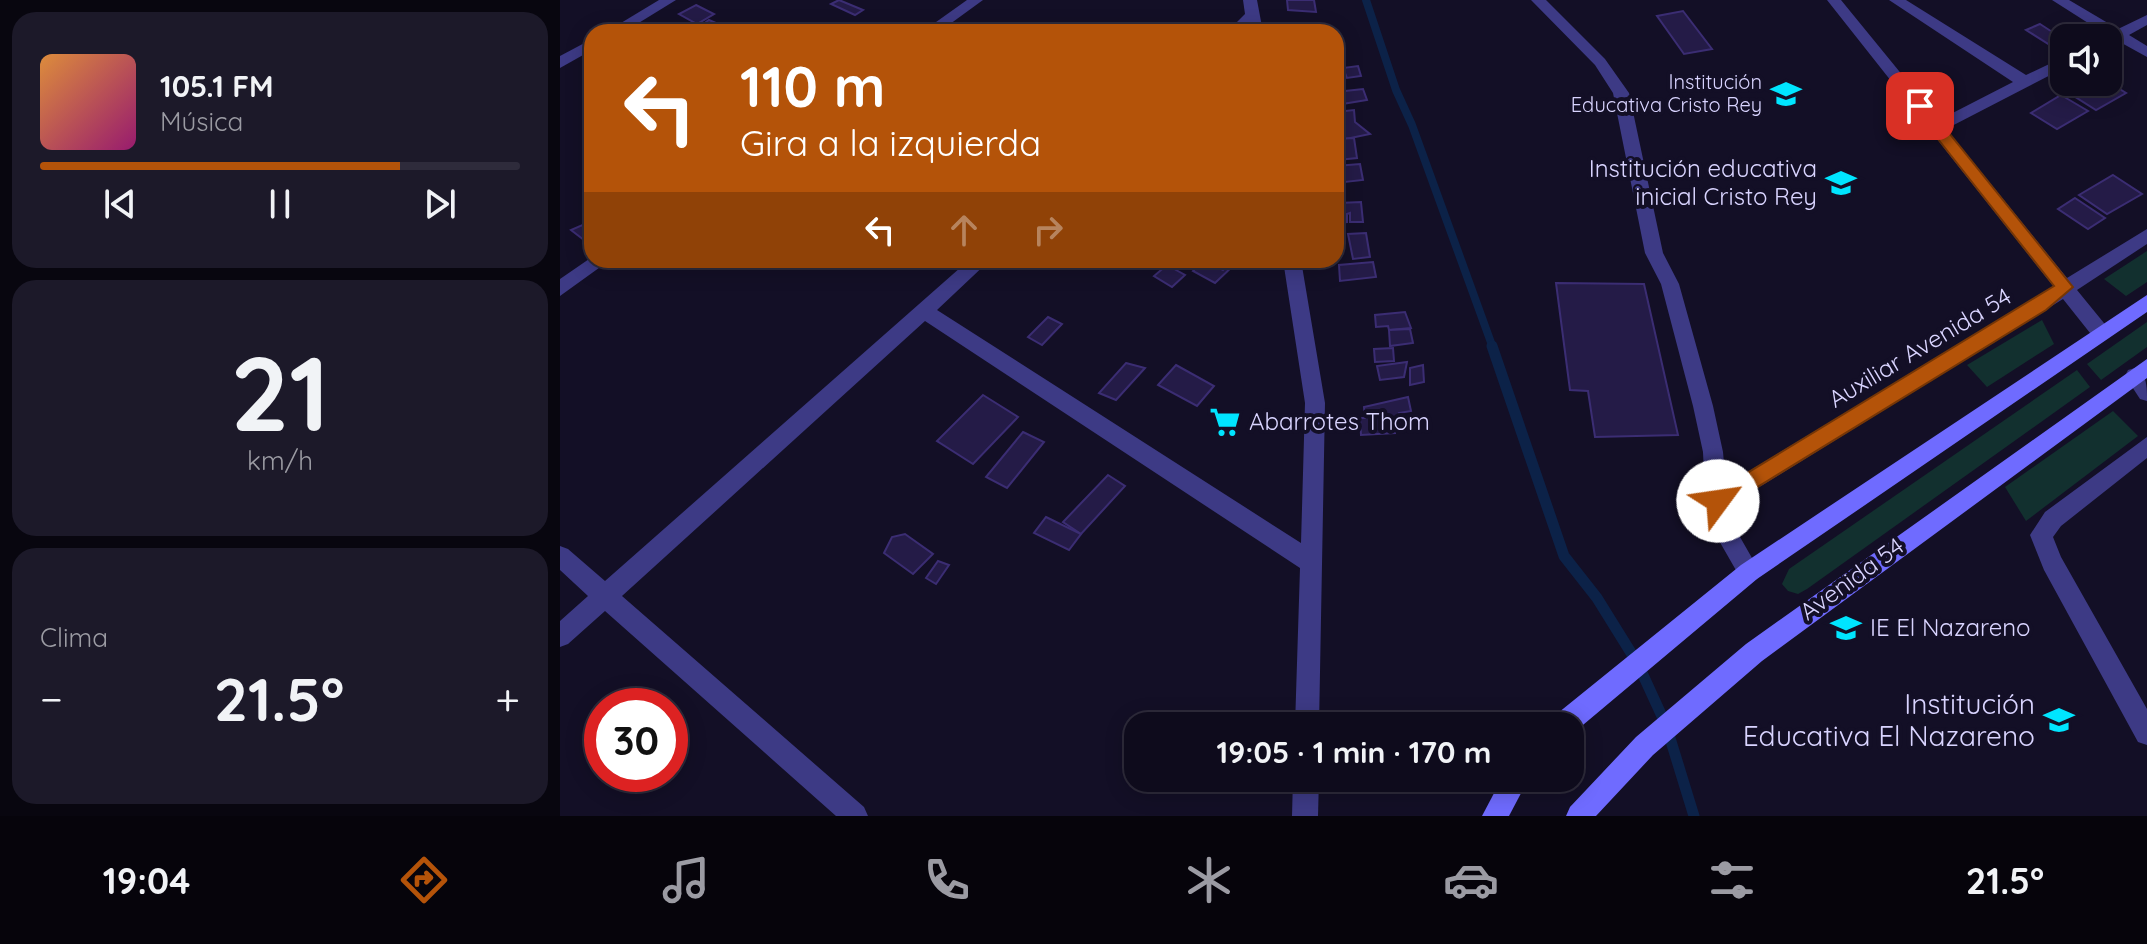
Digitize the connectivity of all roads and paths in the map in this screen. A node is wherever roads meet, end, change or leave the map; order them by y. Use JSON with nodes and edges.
{"nodes":[{"id":1,"x":669,"y":0,"type":"edge"},
{"id":2,"x":1538,"y":0,"type":"edge"},
{"id":3,"x":1834,"y":0,"type":"edge"},
{"id":4,"x":1896,"y":0,"type":"edge"},
{"id":5,"x":2059,"y":0,"type":"edge"},
{"id":6,"x":973,"y":1,"type":"edge"},
{"id":7,"x":2147,"y":19,"type":"edge"},
{"id":8,"x":627,"y":24,"type":"edge"},
{"id":9,"x":940,"y":24,"type":"edge"},
{"id":10,"x":2094,"y":24,"type":"edge"},
{"id":11,"x":2122,"y":32,"type":"edge"},
{"id":12,"x":2122,"y":41,"type":"edge"},
{"id":13,"x":584,"y":49,"type":"edge"},
{"id":14,"x":2147,"y":52,"type":"edge"},
{"id":15,"x":560,"y":63,"type":"edge"},
{"id":16,"x":2050,"y":69,"type":"edge"},
{"id":17,"x":2025,"y":82,"type":"junction"},
{"id":18,"x":1937,"y":127,"type":"junction"},
{"id":19,"x":2147,"y":235,"type":"edge"},
{"id":20,"x":590,"y":268,"type":"edge"},
{"id":21,"x":972,"y":268,"type":"edge"},
{"id":22,"x":1293,"y":268,"type":"edge"},
{"id":23,"x":2065,"y":287,"type":"junction"},
{"id":24,"x":560,"y":289,"type":"edge"},
{"id":25,"x":2147,"y":302,"type":"edge"},
{"id":26,"x":924,"y":311,"type":"junction"},
{"id":27,"x":2101,"y":333,"type":"junction"},
{"id":28,"x":2143,"y":379,"type":"edge"},
{"id":29,"x":2147,"y":446,"type":"edge"},
{"id":30,"x":1718,"y":501,"type":"junction"},
{"id":31,"x":560,"y":556,"type":"edge"},
{"id":32,"x":1312,"y":563,"type":"junction"},
{"id":33,"x":1749,"y":572,"type":"junction"},
{"id":34,"x":606,"y":596,"type":"junction"},
{"id":35,"x":560,"y":636,"type":"edge"},
{"id":36,"x":1307,"y":712,"type":"edge"},
{"id":37,"x":1579,"y":712,"type":"edge"},
{"id":38,"x":2147,"y":733,"type":"edge"},
{"id":39,"x":1306,"y":792,"type":"edge"},
{"id":40,"x":1508,"y":792,"type":"edge"},
{"id":41,"x":855,"y":816,"type":"edge"},
{"id":42,"x":1305,"y":816,"type":"edge"},
{"id":43,"x":1495,"y":816,"type":"edge"},
{"id":44,"x":1579,"y":816,"type":"edge"}],
"edges":[{"from":1,"to":8,"type":"street"},
{"from":2,"to":30,"type":"street"},
{"from":3,"to":18,"type":"street"},
{"from":4,"to":17,"type":"street"},
{"from":5,"to":10,"type":"street"},
{"from":6,"to":9,"type":"street"},
{"from":7,"to":11,"type":"street"},
{"from":12,"to":14,"type":"street"},
{"from":13,"to":15,"type":"street"},
{"from":16,"to":17,"type":"street"},
{"from":17,"to":18,"type":"street"},
{"from":18,"to":23,"type":"street"},
{"from":19,"to":23,"type":"street","name":"Auxiliar Avenida 54"},
{"from":20,"to":24,"type":"street"},
{"from":21,"to":26,"type":"street"},
{"from":22,"to":32,"type":"street"},
{"from":23,"to":27,"type":"street"},
{"from":23,"to":30,"type":"street","name":"Auxiliar Avenida 54"},
{"from":25,"to":27,"type":"main road"},
{"from":26,"to":32,"type":"street"},
{"from":26,"to":34,"type":"street"},
{"from":27,"to":33,"type":"main road"},
{"from":28,"to":44,"type":"main road","name":"Avenida 54"},
{"from":29,"to":38,"type":"street"},
{"from":30,"to":33,"type":"street"},
{"from":31,"to":34,"type":"street"},
{"from":32,"to":36,"type":"street"},
{"from":33,"to":37,"type":"main road"},
{"from":34,"to":35,"type":"street"},
{"from":34,"to":41,"type":"street"},
{"from":39,"to":42,"type":"street"},
{"from":40,"to":43,"type":"main road"}]}
